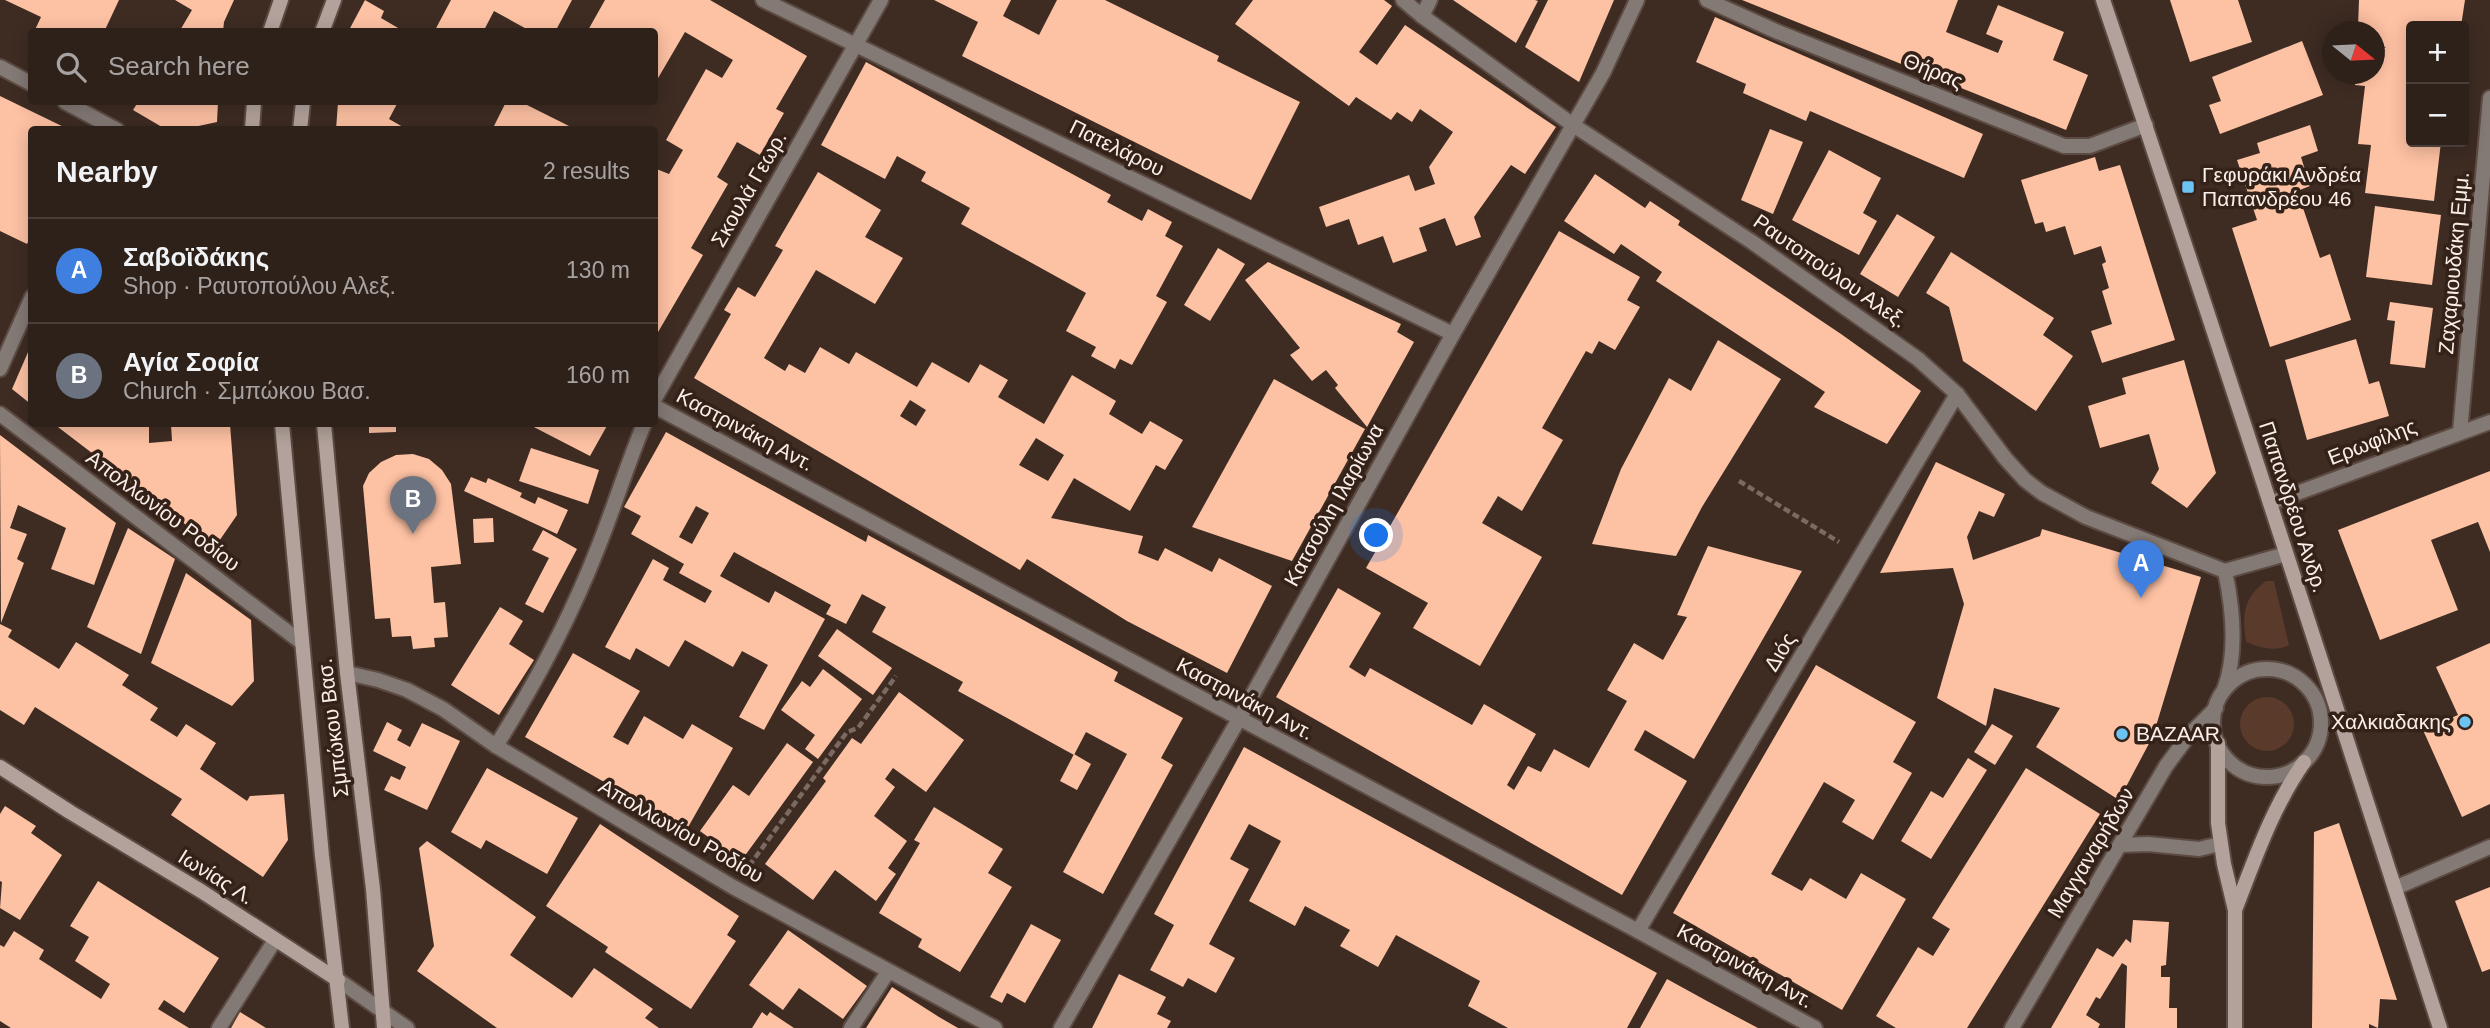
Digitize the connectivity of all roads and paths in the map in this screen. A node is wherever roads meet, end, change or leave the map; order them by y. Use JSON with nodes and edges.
{"nodes":[{"id":1,"x":281,"y":0,"type":"edge"},
{"id":2,"x":334,"y":0,"type":"edge"},
{"id":3,"x":763,"y":0,"type":"edge"},
{"id":4,"x":880,"y":0,"type":"edge"},
{"id":5,"x":1403,"y":0,"type":"edge"},
{"id":6,"x":1430,"y":0,"type":"edge"},
{"id":7,"x":1637,"y":0,"type":"edge"},
{"id":8,"x":1707,"y":0,"type":"edge"},
{"id":9,"x":2103,"y":0,"type":"edge"},
{"id":10,"x":1422,"y":16,"type":"junction"},
{"id":11,"x":271,"y":28,"type":"edge"},
{"id":12,"x":324,"y":28,"type":"edge"},
{"id":13,"x":856,"y":45,"type":"junction"},
{"id":14,"x":0,"y":67,"type":"edge"},
{"id":15,"x":28,"y":82,"type":"edge"},
{"id":16,"x":2490,"y":98,"type":"edge"},
{"id":17,"x":70,"y":105,"type":"edge"},
{"id":18,"x":254,"y":105,"type":"edge"},
{"id":19,"x":303,"y":105,"type":"edge"},
{"id":20,"x":1573,"y":125,"type":"junction"},
{"id":21,"x":2146,"y":125,"type":"junction"},
{"id":22,"x":106,"y":126,"type":"edge"},
{"id":23,"x":252,"y":126,"type":"edge"},
{"id":24,"x":300,"y":126,"type":"edge"},
{"id":25,"x":28,"y":306,"type":"edge"},
{"id":26,"x":1453,"y":334,"type":"junction"},
{"id":27,"x":0,"y":369,"type":"edge"},
{"id":28,"x":658,"y":393,"type":"edge"},
{"id":29,"x":1957,"y":394,"type":"junction"},
{"id":30,"x":658,"y":407,"type":"edge"},
{"id":31,"x":0,"y":414,"type":"edge"},
{"id":32,"x":2490,"y":422,"type":"edge"},
{"id":33,"x":282,"y":427,"type":"edge"},
{"id":34,"x":324,"y":427,"type":"edge"},
{"id":35,"x":643,"y":427,"type":"edge"},
{"id":36,"x":2460,"y":432,"type":"junction"},
{"id":37,"x":1738,"y":481,"type":"dead end"},
{"id":38,"x":2270,"y":503,"type":"junction"},
{"id":39,"x":2286,"y":554,"type":"junction"},
{"id":40,"x":1861,"y":556,"type":"junction"},
{"id":41,"x":2225,"y":571,"type":"junction"},
{"id":42,"x":301,"y":642,"type":"junction"},
{"id":43,"x":347,"y":673,"type":"junction"},
{"id":44,"x":896,"y":676,"type":"dead end"},
{"id":45,"x":2298,"y":678,"type":"junction"},
{"id":46,"x":2330,"y":692,"type":"junction"},
{"id":47,"x":2222,"y":693,"type":"junction"},
{"id":48,"x":2216,"y":708,"type":"junction"},
{"id":49,"x":1239,"y":719,"type":"junction"},
{"id":50,"x":2339,"y":719,"type":"junction"},
{"id":51,"x":2218,"y":743,"type":"junction"},
{"id":52,"x":2317,"y":745,"type":"junction"},
{"id":53,"x":496,"y":746,"type":"junction"},
{"id":54,"x":2304,"y":762,"type":"junction"},
{"id":55,"x":0,"y":767,"type":"edge"},
{"id":56,"x":2120,"y":845,"type":"junction"},
{"id":57,"x":2220,"y":845,"type":"junction"},
{"id":58,"x":2490,"y":848,"type":"edge"},
{"id":59,"x":733,"y":887,"type":"junction"},
{"id":60,"x":2395,"y":888,"type":"junction"},
{"id":61,"x":2235,"y":910,"type":"junction"},
{"id":62,"x":1638,"y":931,"type":"junction"},
{"id":63,"x":275,"y":940,"type":"junction"},
{"id":64,"x":888,"y":972,"type":"junction"},
{"id":65,"x":338,"y":981,"type":"junction"},
{"id":66,"x":383,"y":1010,"type":"junction"},
{"id":67,"x":219,"y":1028,"type":"edge"},
{"id":68,"x":342,"y":1028,"type":"edge"},
{"id":69,"x":384,"y":1028,"type":"edge"},
{"id":70,"x":407,"y":1028,"type":"edge"},
{"id":71,"x":851,"y":1028,"type":"edge"},
{"id":72,"x":995,"y":1028,"type":"edge"},
{"id":73,"x":1061,"y":1028,"type":"edge"},
{"id":74,"x":1815,"y":1028,"type":"edge"},
{"id":75,"x":2012,"y":1028,"type":"edge"},
{"id":76,"x":2235,"y":1028,"type":"edge"},
{"id":77,"x":2440,"y":1028,"type":"edge"}],
"edges":[{"from":1,"to":11,"type":"street"},
{"from":2,"to":12,"type":"street"},
{"from":3,"to":13,"type":"street","name":"Πατελάρου"},
{"from":4,"to":13,"type":"street","name":"Σκουλά Γεωρ."},
{"from":5,"to":10,"type":"street","name":"Ραυτοπούλου Αλεξ."},
{"from":6,"to":10,"type":"street"},
{"from":7,"to":20,"type":"street","name":"Κατσούλη Ιλαρίωνα"},
{"from":8,"to":21,"type":"street","name":"Θήρας"},
{"from":9,"to":21,"type":"street","name":"Παπανδρέου Ανδρ."},
{"from":10,"to":20,"type":"street","name":"Ραυτοπούλου Αλεξ."},
{"from":13,"to":26,"type":"street","name":"Πατελάρου"},
{"from":13,"to":28,"type":"street","name":"Σκουλά Γεωρ."},
{"from":14,"to":15,"type":"street"},
{"from":16,"to":36,"type":"street","name":"Ζαχαριουδάκη Εμμ."},
{"from":17,"to":22,"type":"street"},
{"from":18,"to":23,"type":"street"},
{"from":19,"to":24,"type":"street"},
{"from":20,"to":26,"type":"street","name":"Κατσούλη Ιλαρίωνα"},
{"from":20,"to":29,"type":"street","name":"Ραυτοπούλου Αλεξ."},
{"from":21,"to":38,"type":"street","name":"Παπανδρέου Ανδρ."},
{"from":25,"to":27,"type":"street"},
{"from":26,"to":49,"type":"street","name":"Κατσούλη Ιλαρίωνα"},
{"from":29,"to":40,"type":"street","name":"Διός"},
{"from":29,"to":41,"type":"street","name":"Ραυτοπούλου Αλεξ."},
{"from":30,"to":49,"type":"street","name":"Καστρινάκη Αντ."},
{"from":31,"to":42,"type":"street","name":"Απολλωνίου Ροδίου"},
{"from":32,"to":36,"type":"street","name":"Ερωφίλης"},
{"from":33,"to":42,"type":"street","name":"Σμπώκου Βασ."},
{"from":34,"to":43,"type":"street","name":"Σμπώκου Βασ."},
{"from":35,"to":53,"type":"street"},
{"from":36,"to":38,"type":"street","name":"Ερωφίλης"},
{"from":37,"to":40,"type":"path"},
{"from":38,"to":39,"type":"street","name":"Παπανδρέου Ανδρ."},
{"from":39,"to":41,"type":"street"},
{"from":39,"to":46,"type":"street","name":"Παπανδρέου Ανδρ."},
{"from":40,"to":62,"type":"street","name":"Διός"},
{"from":41,"to":47,"type":"street"},
{"from":42,"to":65,"type":"street","name":"Σμπώκου Βασ."},
{"from":43,"to":53,"type":"street","name":"Απολλωνίου Ροδίου"},
{"from":43,"to":66,"type":"street","name":"Σμπώκου Βασ."},
{"from":44,"to":59,"type":"path"},
{"from":45,"to":46,"type":"street"},
{"from":45,"to":47,"type":"street"},
{"from":45,"to":52,"type":"street"},
{"from":46,"to":50,"type":"street","name":"Παπανδρέου Ανδρ."},
{"from":47,"to":48,"type":"street"},
{"from":48,"to":51,"type":"street"},
{"from":48,"to":56,"type":"street","name":"Μαγγαναρήδων"},
{"from":49,"to":62,"type":"street","name":"Καστρινάκη Αντ."},
{"from":49,"to":73,"type":"street","name":"Κατσούλη Ιλαρίωνα"},
{"from":50,"to":52,"type":"street"},
{"from":50,"to":60,"type":"street","name":"Παπανδρέου Ανδρ."},
{"from":51,"to":54,"type":"street"},
{"from":51,"to":57,"type":"street"},
{"from":52,"to":54,"type":"street"},
{"from":53,"to":59,"type":"street","name":"Απολλωνίου Ροδίου"},
{"from":54,"to":61,"type":"street"},
{"from":55,"to":63,"type":"street","name":"Ιωνίας Λ."},
{"from":56,"to":57,"type":"street"},
{"from":56,"to":75,"type":"street","name":"Μαγγαναρήδων"},
{"from":57,"to":61,"type":"street"},
{"from":58,"to":60,"type":"street"},
{"from":59,"to":64,"type":"street","name":"Απολλωνίου Ροδίου"},
{"from":60,"to":77,"type":"street","name":"Παπανδρέου Ανδρ."},
{"from":61,"to":76,"type":"street"},
{"from":62,"to":74,"type":"street","name":"Καστρινάκη Αντ."},
{"from":63,"to":65,"type":"street","name":"Ιωνίας Λ."},
{"from":63,"to":67,"type":"street"},
{"from":64,"to":71,"type":"street"},
{"from":64,"to":72,"type":"street","name":"Απολλωνίου Ροδίου"},
{"from":65,"to":66,"type":"street","name":"Ιωνίας Λ."},
{"from":65,"to":68,"type":"street","name":"Σμπώκου Βασ."},
{"from":66,"to":69,"type":"street","name":"Σμπώκου Βασ."},
{"from":66,"to":70,"type":"street","name":"Ιωνίας Λ."}]}
